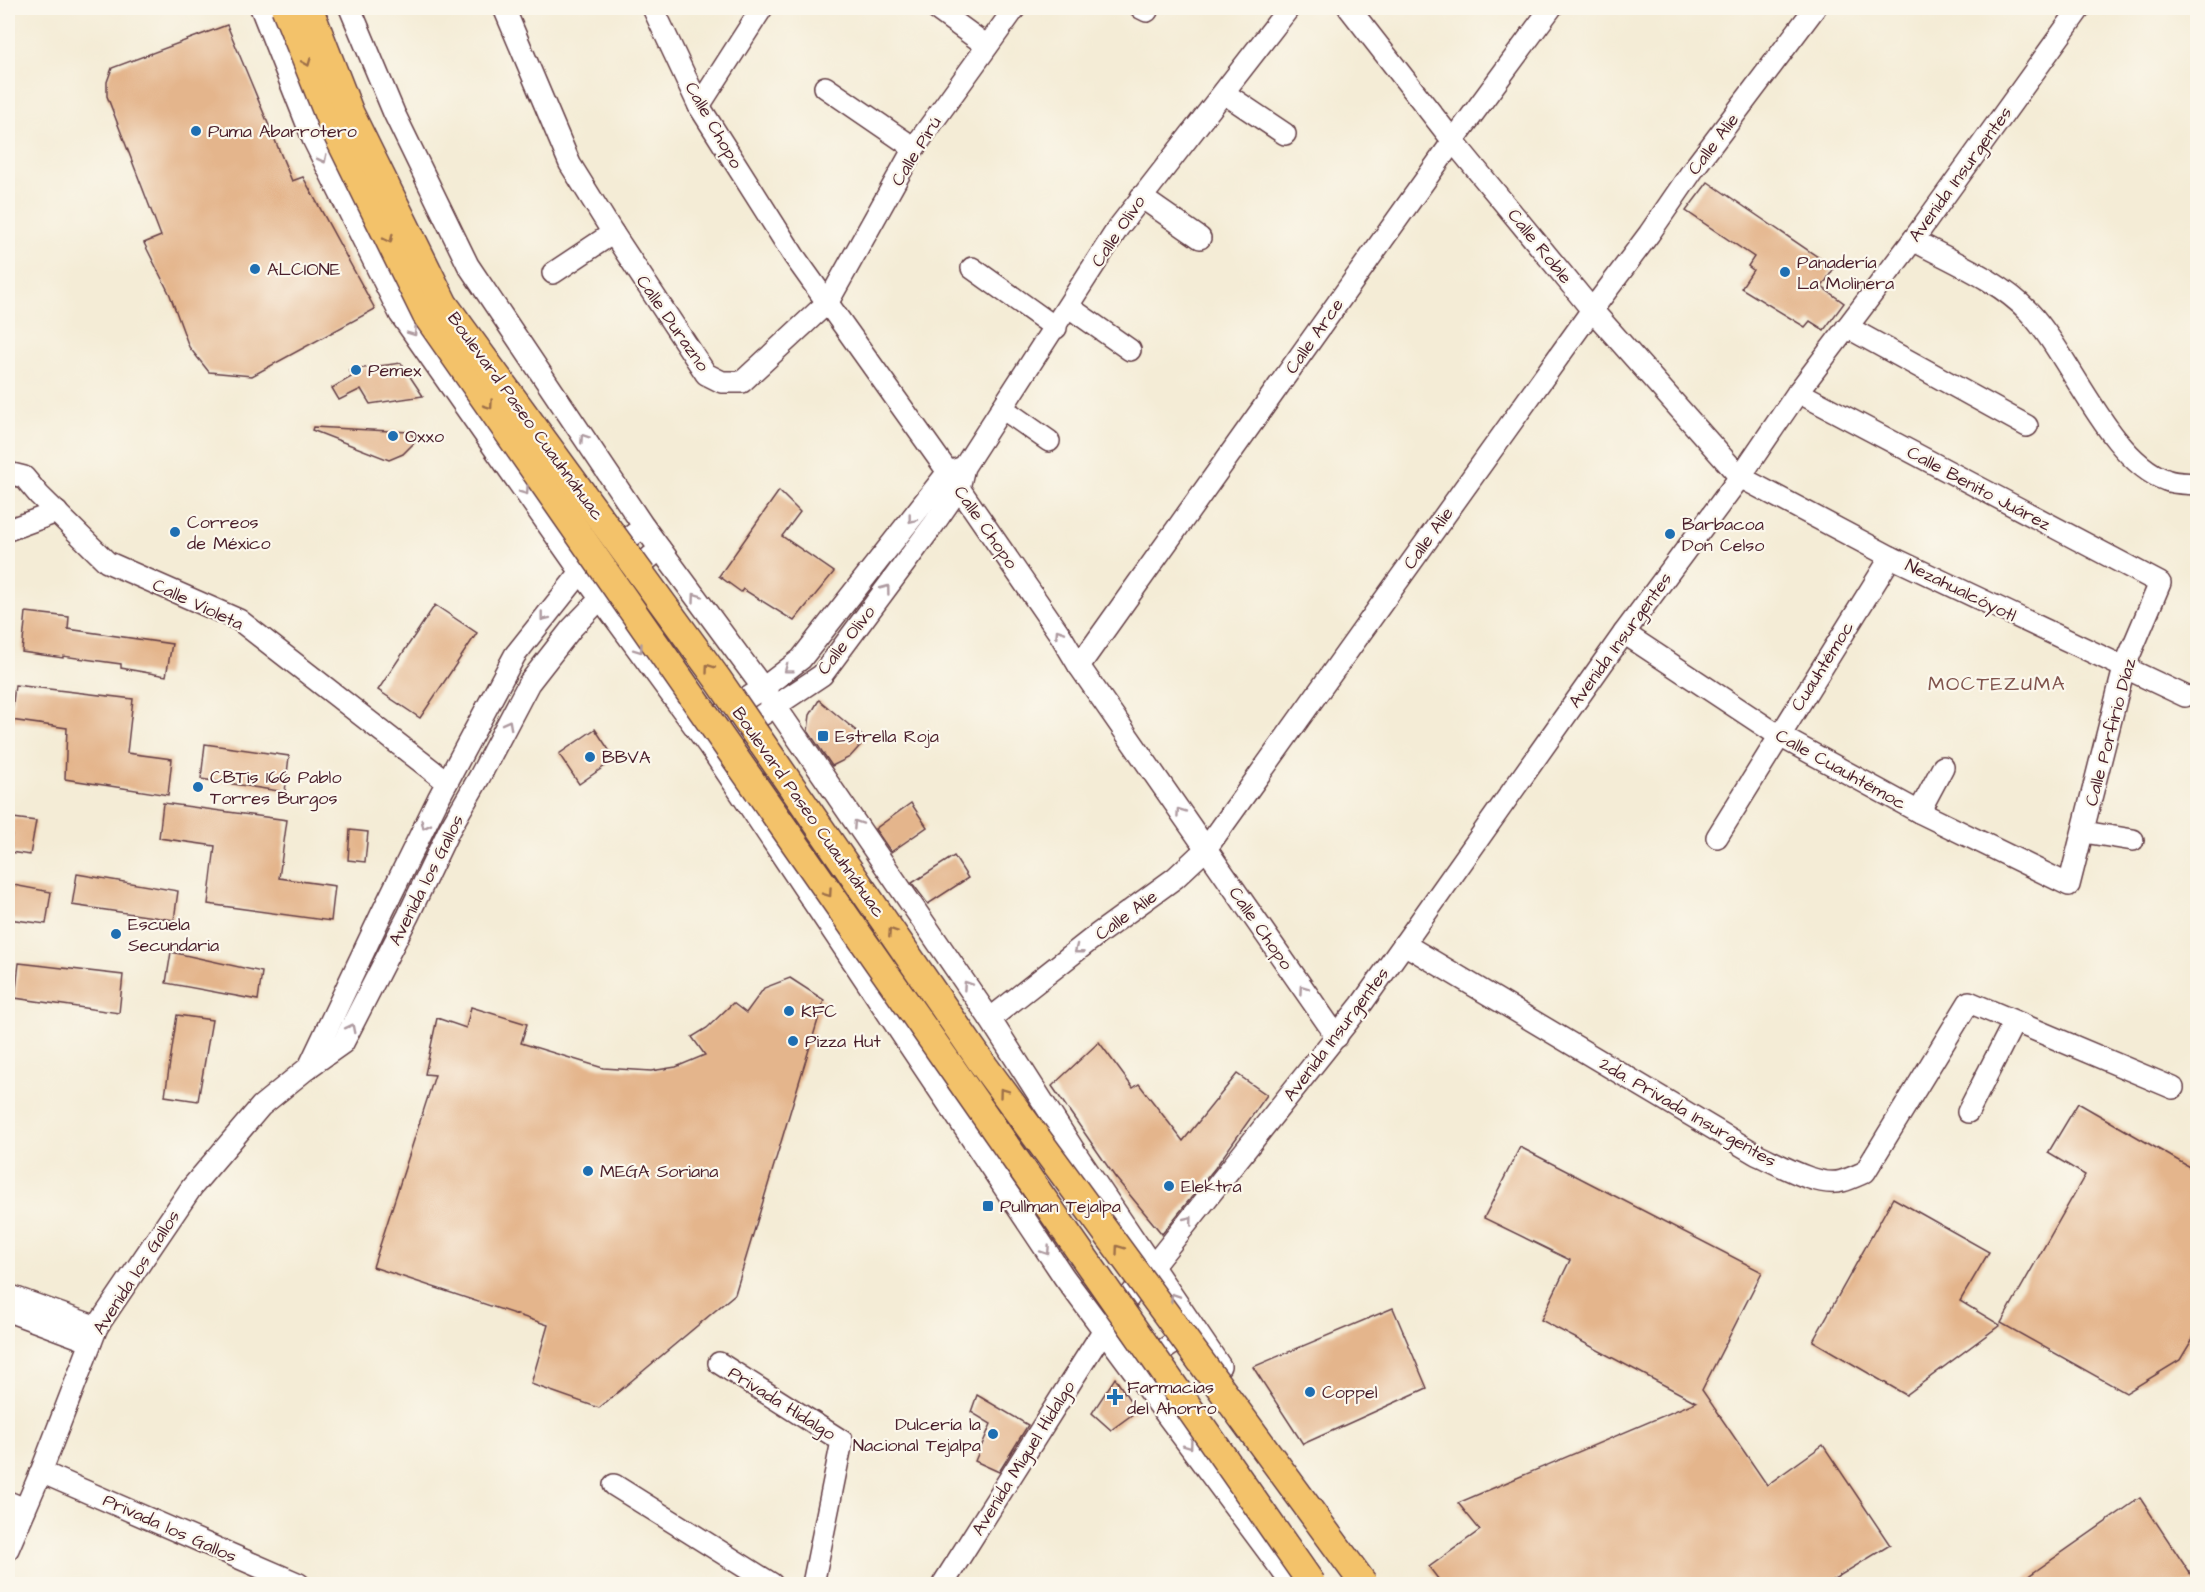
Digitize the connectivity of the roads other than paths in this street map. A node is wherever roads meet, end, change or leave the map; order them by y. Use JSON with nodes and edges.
{"nodes":[{"id":1,"x":261,"y":8,"type":"edge"},
{"id":2,"x":285,"y":8,"type":"edge"},
{"id":3,"x":309,"y":8,"type":"edge"},
{"id":4,"x":350,"y":8,"type":"edge"},
{"id":5,"x":504,"y":8,"type":"edge"},
{"id":6,"x":653,"y":8,"type":"edge"},
{"id":7,"x":762,"y":8,"type":"edge"},
{"id":8,"x":935,"y":8,"type":"edge"},
{"id":9,"x":1015,"y":8,"type":"edge"},
{"id":10,"x":1290,"y":8,"type":"edge"},
{"id":11,"x":1349,"y":8,"type":"edge"},
{"id":12,"x":1551,"y":8,"type":"edge"},
{"id":13,"x":1815,"y":8,"type":"edge"},
{"id":14,"x":2080,"y":8,"type":"edge"},
{"id":15,"x":987,"y":46,"type":"junction"},
{"id":16,"x":825,"y":87,"type":"dead end"},
{"id":17,"x":1224,"y":93,"type":"junction"},
{"id":18,"x":699,"y":106,"type":"junction"},
{"id":19,"x":1285,"y":134,"type":"dead end"},
{"id":20,"x":1453,"y":141,"type":"junction"},
{"id":21,"x":914,"y":148,"type":"junction"},
{"id":22,"x":1141,"y":197,"type":"junction"},
{"id":23,"x":613,"y":233,"type":"junction"},
{"id":24,"x":1200,"y":238,"type":"dead end"},
{"id":25,"x":1913,"y":240,"type":"junction"},
{"id":26,"x":972,"y":268,"type":"dead end"},
{"id":27,"x":553,"y":273,"type":"dead end"},
{"id":28,"x":828,"y":302,"type":"junction"},
{"id":29,"x":1069,"y":307,"type":"junction"},
{"id":30,"x":1592,"y":310,"type":"junction"},
{"id":31,"x":1847,"y":327,"type":"junction"},
{"id":32,"x":1056,"y":328,"type":"junction"},
{"id":33,"x":1130,"y":350,"type":"dead end"},
{"id":34,"x":1798,"y":392,"type":"junction"},
{"id":35,"x":1002,"y":408,"type":"junction"},
{"id":36,"x":2027,"y":426,"type":"dead end"},
{"id":37,"x":1049,"y":441,"type":"dead end"},
{"id":38,"x":8,"y":473,"type":"edge"},
{"id":39,"x":957,"y":476,"type":"junction"},
{"id":40,"x":1740,"y":477,"type":"junction"},
{"id":41,"x":2198,"y":484,"type":"edge"},
{"id":42,"x":57,"y":512,"type":"junction"},
{"id":43,"x":644,"y":527,"type":"junction"},
{"id":44,"x":8,"y":530,"type":"edge"},
{"id":45,"x":660,"y":549,"type":"junction"},
{"id":46,"x":1891,"y":557,"type":"junction"},
{"id":47,"x":581,"y":572,"type":"junction"},
{"id":48,"x":2160,"y":583,"type":"joint"},
{"id":49,"x":601,"y":598,"type":"junction"},
{"id":50,"x":1624,"y":633,"type":"junction"},
{"id":51,"x":1079,"y":666,"type":"junction"},
{"id":52,"x":2124,"y":669,"type":"junction"},
{"id":53,"x":763,"y":688,"type":"junction"},
{"id":54,"x":2185,"y":696,"type":"dead end"},
{"id":55,"x":775,"y":706,"type":"junction"},
{"id":56,"x":697,"y":730,"type":"junction"},
{"id":57,"x":1778,"y":735,"type":"junction"},
{"id":58,"x":711,"y":749,"type":"junction"},
{"id":59,"x":1943,"y":768,"type":"dead end"},
{"id":60,"x":449,"y":778,"type":"junction"},
{"id":61,"x":1919,"y":812,"type":"junction"},
{"id":62,"x":2084,"y":832,"type":"junction"},
{"id":63,"x":1717,"y":837,"type":"dead end"},
{"id":64,"x":2133,"y":840,"type":"dead end"},
{"id":65,"x":1206,"y":849,"type":"junction"},
{"id":66,"x":2069,"y":885,"type":"joint"},
{"id":67,"x":1404,"y":944,"type":"junction"},
{"id":68,"x":990,"y":1019,"type":"junction"},
{"id":69,"x":2014,"y":1022,"type":"junction"},
{"id":70,"x":1336,"y":1037,"type":"junction"},
{"id":71,"x":309,"y":1067,"type":"junction"},
{"id":72,"x":2174,"y":1088,"type":"dead end"},
{"id":73,"x":1968,"y":1112,"type":"dead end"},
{"id":74,"x":1079,"y":1158,"type":"junction"},
{"id":75,"x":1014,"y":1202,"type":"junction"},
{"id":76,"x":1153,"y":1266,"type":"junction"},
{"id":77,"x":8,"y":1295,"type":"edge"},
{"id":78,"x":8,"y":1311,"type":"edge"},
{"id":79,"x":1194,"y":1329,"type":"junction"},
{"id":80,"x":1103,"y":1331,"type":"junction"},
{"id":81,"x":94,"y":1335,"type":"junction"},
{"id":82,"x":1159,"y":1353,"type":"junction"},
{"id":83,"x":719,"y":1363,"type":"dead end"},
{"id":84,"x":1134,"y":1371,"type":"junction"},
{"id":85,"x":41,"y":1472,"type":"junction"},
{"id":86,"x":614,"y":1485,"type":"dead end"},
{"id":87,"x":16,"y":1506,"type":"edge"},
{"id":88,"x":8,"y":1549,"type":"edge"},
{"id":89,"x":299,"y":1584,"type":"edge"},
{"id":90,"x":772,"y":1584,"type":"edge"},
{"id":91,"x":813,"y":1584,"type":"edge"},
{"id":92,"x":943,"y":1584,"type":"edge"},
{"id":93,"x":1292,"y":1584,"type":"edge"},
{"id":94,"x":1312,"y":1584,"type":"edge"},
{"id":95,"x":1364,"y":1584,"type":"edge"},
{"id":96,"x":1371,"y":1584,"type":"edge"}],
"edges":[{"from":1,"to":47,"type":"street","one_way":true},
{"from":2,"to":94,"type":"main road","name":"Boulevard Paseo Cuauhnáhuac","one_way":true,"bridge":true},
{"from":95,"to":3,"type":"main road","name":"Boulevard Paseo Cuauhnáhuac","one_way":true,"bridge":true},
{"from":43,"to":4,"type":"street","name":"Boulevard Paseo Cuauhnáhuac","one_way":true},
{"from":5,"to":23,"type":"street","name":"Calle Durazno"},
{"from":6,"to":18,"type":"street","name":"Calle Chopo"},
{"from":7,"to":18,"type":"street"},
{"from":8,"to":15,"type":"street"},
{"from":9,"to":15,"type":"street","name":"Calle Pirú"},
{"from":10,"to":17,"type":"street","name":"Calle Olivo"},
{"from":11,"to":20,"type":"street","name":"Calle Roble"},
{"from":12,"to":20,"type":"street","name":"Calle Arce"},
{"from":13,"to":30,"type":"street","name":"Calle Alie"},
{"from":14,"to":25,"type":"street","name":"Avenida Insurgentes"},
{"from":15,"to":21,"type":"street","name":"Calle Pirú"},
{"from":16,"to":21,"type":"street"},
{"from":17,"to":19,"type":"street"},
{"from":17,"to":22,"type":"street","name":"Calle Olivo"},
{"from":18,"to":28,"type":"street","name":"Calle Chopo"},
{"from":20,"to":30,"type":"street","name":"Calle Roble"},
{"from":20,"to":51,"type":"street","name":"Calle Arce"},
{"from":21,"to":28,"type":"street","name":"Calle Pirú"},
{"from":22,"to":24,"type":"street"},
{"from":22,"to":29,"type":"street","name":"Calle Olivo"},
{"from":23,"to":27,"type":"street"},
{"from":23,"to":28,"type":"street","name":"Calle Durazno"},
{"from":25,"to":31,"type":"street","name":"Avenida Insurgentes"},
{"from":25,"to":41,"type":"street"},
{"from":26,"to":32,"type":"street"},
{"from":28,"to":39,"type":"street","name":"Calle Chopo"},
{"from":29,"to":32,"type":"street","name":"Calle Olivo"},
{"from":29,"to":33,"type":"street"},
{"from":30,"to":40,"type":"street","name":"Calle Roble"},
{"from":30,"to":65,"type":"street","name":"Calle Alie"},
{"from":31,"to":34,"type":"street","name":"Avenida Insurgentes"},
{"from":31,"to":36,"type":"street"},
{"from":32,"to":35,"type":"street","name":"Calle Olivo"},
{"from":34,"to":40,"type":"street","name":"Avenida Insurgentes"},
{"from":34,"to":48,"type":"street","name":"Calle Benito Juárez"},
{"from":35,"to":37,"type":"street"},
{"from":35,"to":39,"type":"street","name":"Calle Olivo"},
{"from":38,"to":42,"type":"street","name":"Calle Violeta"},
{"from":51,"to":39,"type":"street","name":"Calle Chopo","one_way":true},
{"from":39,"to":53,"type":"street","name":"Calle Olivo","one_way":true},
{"from":55,"to":39,"type":"street","name":"Calle Olivo","one_way":true},
{"from":40,"to":46,"type":"street","name":"Nezahualcóyotl"},
{"from":40,"to":50,"type":"street","name":"Avenida Insurgentes"},
{"from":42,"to":44,"type":"street"},
{"from":42,"to":60,"type":"street","name":"Calle Violeta"},
{"from":43,"to":45,"type":"street","name":"Boulevard Paseo Cuauhnáhuac"},
{"from":43,"to":47,"type":"street"},
{"from":45,"to":49,"type":"street"},
{"from":53,"to":45,"type":"street","name":"Boulevard Paseo Cuauhnáhuac","one_way":true},
{"from":46,"to":52,"type":"street","name":"Nezahualcóyotl"},
{"from":46,"to":57,"type":"street","name":"Cuauhtémoc"},
{"from":47,"to":49,"type":"street"},
{"from":47,"to":60,"type":"street","one_way":true},
{"from":48,"to":52,"type":"street","name":"Calle Porfirio Díaz"},
{"from":49,"to":56,"type":"street","one_way":true},
{"from":71,"to":49,"type":"street","name":"Avenida los Gallos","one_way":true},
{"from":50,"to":57,"type":"street","name":"Calle Cuauhtémoc"},
{"from":50,"to":67,"type":"street","name":"Avenida Insurgentes"},
{"from":65,"to":51,"type":"street","name":"Calle Chopo","one_way":true},
{"from":52,"to":54,"type":"street","name":"Nezahualcóyotl"},
{"from":52,"to":62,"type":"street","name":"Calle Porfirio Díaz"},
{"from":53,"to":55,"type":"street","name":"Boulevard Paseo Cuauhnáhuac"},
{"from":53,"to":56,"type":"street","name":"Calle Olivo"},
{"from":55,"to":58,"type":"street","name":"Calle Olivo"},
{"from":68,"to":55,"type":"street","name":"Boulevard Paseo Cuauhnáhuac","one_way":true},
{"from":56,"to":58,"type":"street"},
{"from":57,"to":61,"type":"street","name":"Calle Cuauhtémoc"},
{"from":57,"to":63,"type":"street","name":"Cuauhtémoc"},
{"from":58,"to":75,"type":"street"},
{"from":59,"to":61,"type":"street"},
{"from":60,"to":71,"type":"street","name":"Avenida los Gallos","one_way":true},
{"from":61,"to":66,"type":"street","name":"Calle Cuauhtémoc"},
{"from":62,"to":64,"type":"street"},
{"from":62,"to":66,"type":"street","name":"Calle Porfirio Díaz"},
{"from":65,"to":68,"type":"street","name":"Calle Alie","one_way":true},
{"from":70,"to":65,"type":"street","name":"Calle Chopo","one_way":true},
{"from":67,"to":69,"type":"street","name":"2da. Privada Insurgentes"},
{"from":67,"to":70,"type":"street","name":"Avenida Insurgentes"},
{"from":68,"to":74,"type":"street","name":"Boulevard Paseo Cuauhnáhuac"},
{"from":69,"to":72,"type":"street","name":"2da. Privada Insurgentes"},
{"from":69,"to":73,"type":"street"},
{"from":76,"to":70,"type":"street","name":"Avenida Insurgentes","one_way":true},
{"from":71,"to":81,"type":"street","name":"Avenida los Gallos"},
{"from":74,"to":75,"type":"street"},
{"from":74,"to":76,"type":"street","name":"Boulevard Paseo Cuauhnáhuac"},
{"from":75,"to":80,"type":"street","one_way":true},
{"from":79,"to":76,"type":"street","name":"Boulevard Paseo Cuauhnáhuac","one_way":true},
{"from":76,"to":80,"type":"street","name":"Avenida Insurgentes"},
{"from":77,"to":81,"type":"street"},
{"from":78,"to":81,"type":"street"},
{"from":79,"to":82,"type":"street"},
{"from":79,"to":96,"type":"street","name":"Boulevard Paseo Cuauhnáhuac"},
{"from":80,"to":82,"type":"street"},
{"from":80,"to":84,"type":"street"},
{"from":80,"to":92,"type":"street","name":"Avenida Miguel Hidalgo"},
{"from":81,"to":85,"type":"street","name":"Avenida los Gallos"},
{"from":82,"to":84,"type":"street"},
{"from":83,"to":91,"type":"street","name":"Privada Hidalgo"},
{"from":84,"to":93,"type":"street","one_way":true},
{"from":85,"to":87,"type":"street","name":"Avenida los Gallos"},
{"from":85,"to":89,"type":"street","name":"Privada los Gallos"},
{"from":86,"to":90,"type":"street"},
{"from":87,"to":88,"type":"street","name":"Avenida los Gallos"}]}
